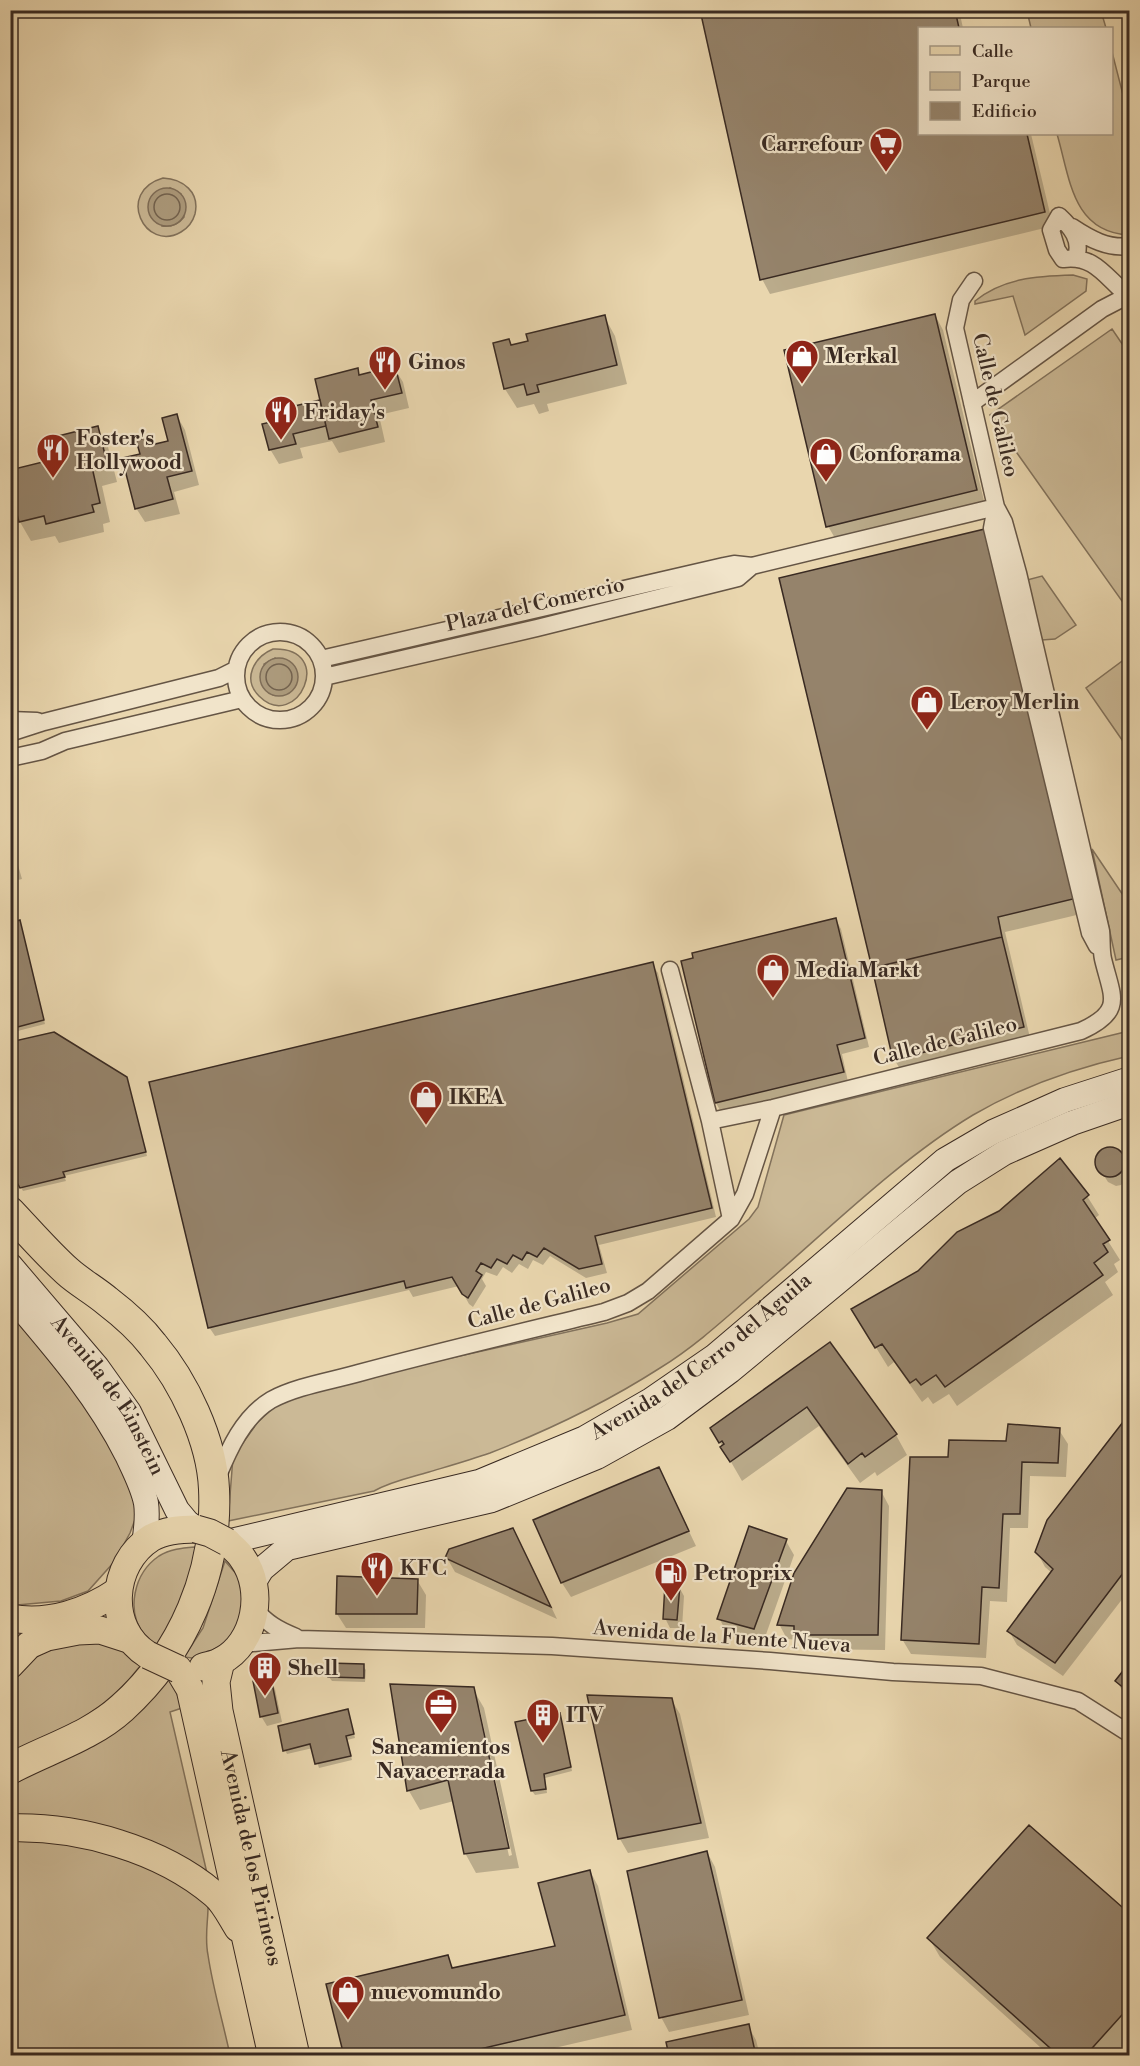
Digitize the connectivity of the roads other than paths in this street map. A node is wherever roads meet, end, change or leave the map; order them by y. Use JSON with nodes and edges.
{"nodes":[{"id":1,"x":1130,"y":246,"type":"edge"},
{"id":2,"x":974,"y":281,"type":"dead end"},
{"id":3,"x":1128,"y":297,"type":"edge"},
{"id":4,"x":972,"y":404,"type":"junction"},
{"id":5,"x":996,"y":507,"type":"junction"},
{"id":6,"x":752,"y":566,"type":"junction"},
{"id":7,"x":321,"y":659,"type":"junction"},
{"id":8,"x":236,"y":670,"type":"junction"},
{"id":9,"x":324,"y":677,"type":"junction"},
{"id":10,"x":242,"y":699,"type":"junction"},
{"id":11,"x":10,"y":720,"type":"edge"},
{"id":12,"x":44,"y":722,"type":"junction"},
{"id":13,"x":10,"y":733,"type":"edge"},
{"id":14,"x":65,"y":741,"type":"junction"},
{"id":15,"x":10,"y":746,"type":"edge"},
{"id":16,"x":10,"y":758,"type":"edge"},
{"id":17,"x":670,"y":970,"type":"dead end"},
{"id":18,"x":1130,"y":1079,"type":"edge"},
{"id":19,"x":1130,"y":1103,"type":"edge"},
{"id":20,"x":773,"y":1108,"type":"junction"},
{"id":21,"x":710,"y":1121,"type":"junction"},
{"id":22,"x":10,"y":1212,"type":"edge"},
{"id":23,"x":731,"y":1220,"type":"junction"},
{"id":24,"x":10,"y":1265,"type":"edge"},
{"id":25,"x":10,"y":1295,"type":"edge"},
{"id":26,"x":214,"y":1486,"type":"junction"},
{"id":27,"x":196,"y":1529,"type":"junction"},
{"id":28,"x":227,"y":1542,"type":"junction"},
{"id":29,"x":144,"y":1544,"type":"junction"},
{"id":30,"x":118,"y":1591,"type":"junction"},
{"id":31,"x":254,"y":1595,"type":"junction"},
{"id":32,"x":10,"y":1618,"type":"edge"},
{"id":33,"x":299,"y":1639,"type":"junction"},
{"id":34,"x":140,"y":1648,"type":"junction"},
{"id":35,"x":231,"y":1652,"type":"junction"},
{"id":36,"x":10,"y":1665,"type":"edge"},
{"id":37,"x":178,"y":1669,"type":"junction"},
{"id":38,"x":1130,"y":1734,"type":"edge"},
{"id":39,"x":10,"y":1769,"type":"edge"},
{"id":40,"x":10,"y":1828,"type":"edge"},
{"id":41,"x":246,"y":1941,"type":"junction"},
{"id":42,"x":272,"y":2055,"type":"edge"},
{"id":43,"x":296,"y":2055,"type":"edge"}],
"edges":[{"from":1,"to":3,"type":"street"},
{"from":2,"to":4,"type":"street","name":"Calle de Galileo"},
{"from":3,"to":4,"type":"street"},
{"from":4,"to":5,"type":"street","name":"Calle de Galileo"},
{"from":5,"to":6,"type":"street","name":"Plaza del Comercio"},
{"from":5,"to":20,"type":"street","name":"Calle de Galileo"},
{"from":6,"to":7,"type":"street","name":"Plaza del Comercio"},
{"from":6,"to":9,"type":"street","name":"Plaza del Comercio"},
{"from":7,"to":8,"type":"street"},
{"from":7,"to":9,"type":"street"},
{"from":8,"to":10,"type":"street"},
{"from":8,"to":12,"type":"street"},
{"from":9,"to":10,"type":"street"},
{"from":10,"to":14,"type":"street"},
{"from":11,"to":12,"type":"street"},
{"from":12,"to":13,"type":"street"},
{"from":14,"to":15,"type":"street"},
{"from":14,"to":16,"type":"street"},
{"from":17,"to":21,"type":"street"},
{"from":18,"to":28,"type":"main road","name":"Avenida del Cerro del Águila"},
{"from":19,"to":31,"type":"main road","name":"Avenida del Cerro del Águila"},
{"from":20,"to":21,"type":"street"},
{"from":20,"to":23,"type":"street","name":"Calle de Galileo"},
{"from":21,"to":23,"type":"street"},
{"from":22,"to":26,"type":"highway"},
{"from":23,"to":26,"type":"street","name":"Calle de Galileo"},
{"from":24,"to":27,"type":"main road","name":"Avenida de Einstein"},
{"from":25,"to":29,"type":"main road","name":"Avenida de Einstein"},
{"from":26,"to":39,"type":"highway"},
{"from":27,"to":28,"type":"main road","bridge":true},
{"from":27,"to":29,"type":"main road"},
{"from":28,"to":31,"type":"main road"},
{"from":29,"to":30,"type":"main road"},
{"from":30,"to":32,"type":"main road"},
{"from":30,"to":34,"type":"main road"},
{"from":31,"to":33,"type":"street","name":"Avenida de la Fuente Nueva"},
{"from":31,"to":35,"type":"main road"},
{"from":33,"to":35,"type":"street","name":"Avenida de la Fuente Nueva"},
{"from":33,"to":38,"type":"street","name":"Avenida de la Fuente Nueva"},
{"from":34,"to":36,"type":"main road"},
{"from":34,"to":37,"type":"main road","bridge":true},
{"from":35,"to":37,"type":"main road"},
{"from":35,"to":43,"type":"main road","name":"Avenida de los Pirineos"},
{"from":37,"to":41,"type":"main road","name":"Avenida de los Pirineos"},
{"from":40,"to":41,"type":"main road"},
{"from":41,"to":42,"type":"main road","name":"Avenida de los Pirineos"}]}
